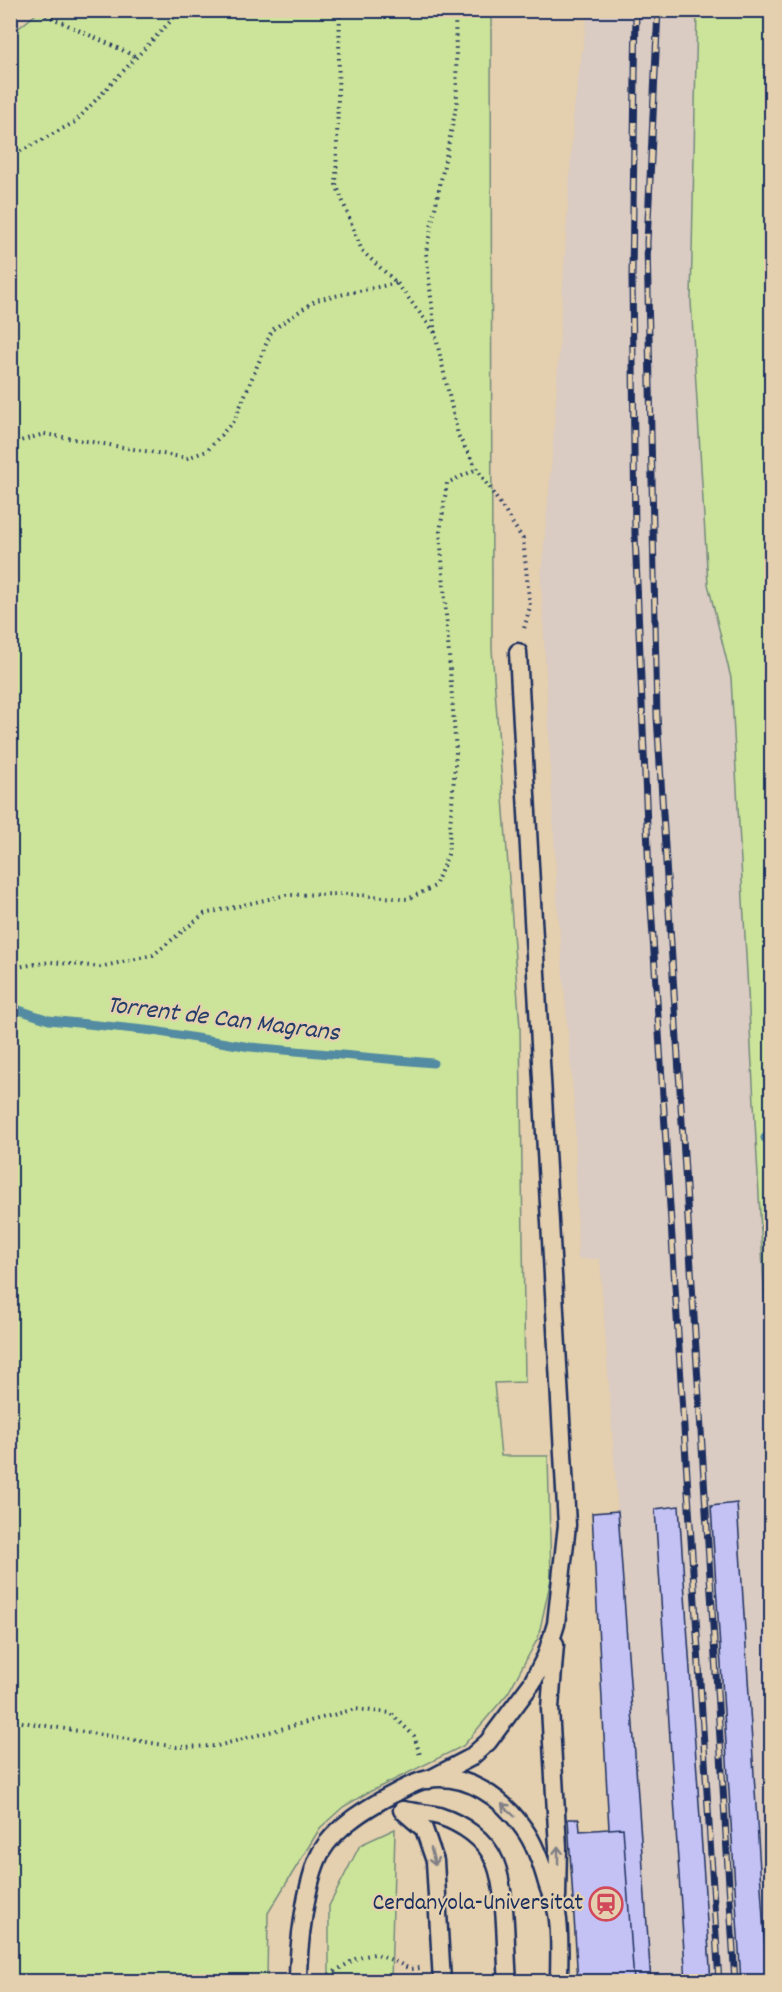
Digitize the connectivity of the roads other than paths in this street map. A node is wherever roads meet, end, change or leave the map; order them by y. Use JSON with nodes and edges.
{"nodes":[{"id":1,"x":518,"y":652,"type":"road end"},
{"id":2,"x":556,"y":1624,"type":"junction"},
{"id":3,"x":428,"y":1779,"type":"junction"},
{"id":4,"x":382,"y":1800,"type":"junction"},
{"id":5,"x":402,"y":1810,"type":"junction"},
{"id":6,"x":557,"y":1913,"type":"junction"},
{"id":7,"x":442,"y":1974,"type":"edge"},
{"id":8,"x":298,"y":1982,"type":"edge"},
{"id":9,"x":507,"y":1982,"type":"edge"},
{"id":10,"x":560,"y":1982,"type":"edge"}],
"edges":[{"from":1,"to":2,"type":"lane"},
{"from":2,"to":3,"type":"lane"},
{"from":6,"to":2,"type":"lane","one_way":true},
{"from":3,"to":4,"type":"lane"},
{"from":6,"to":3,"type":"lane","one_way":true},
{"from":4,"to":5,"type":"lane"},
{"from":4,"to":8,"type":"lane"},
{"from":5,"to":7,"type":"lane","one_way":true},
{"from":5,"to":9,"type":"lane"},
{"from":6,"to":10,"type":"lane"}]}
